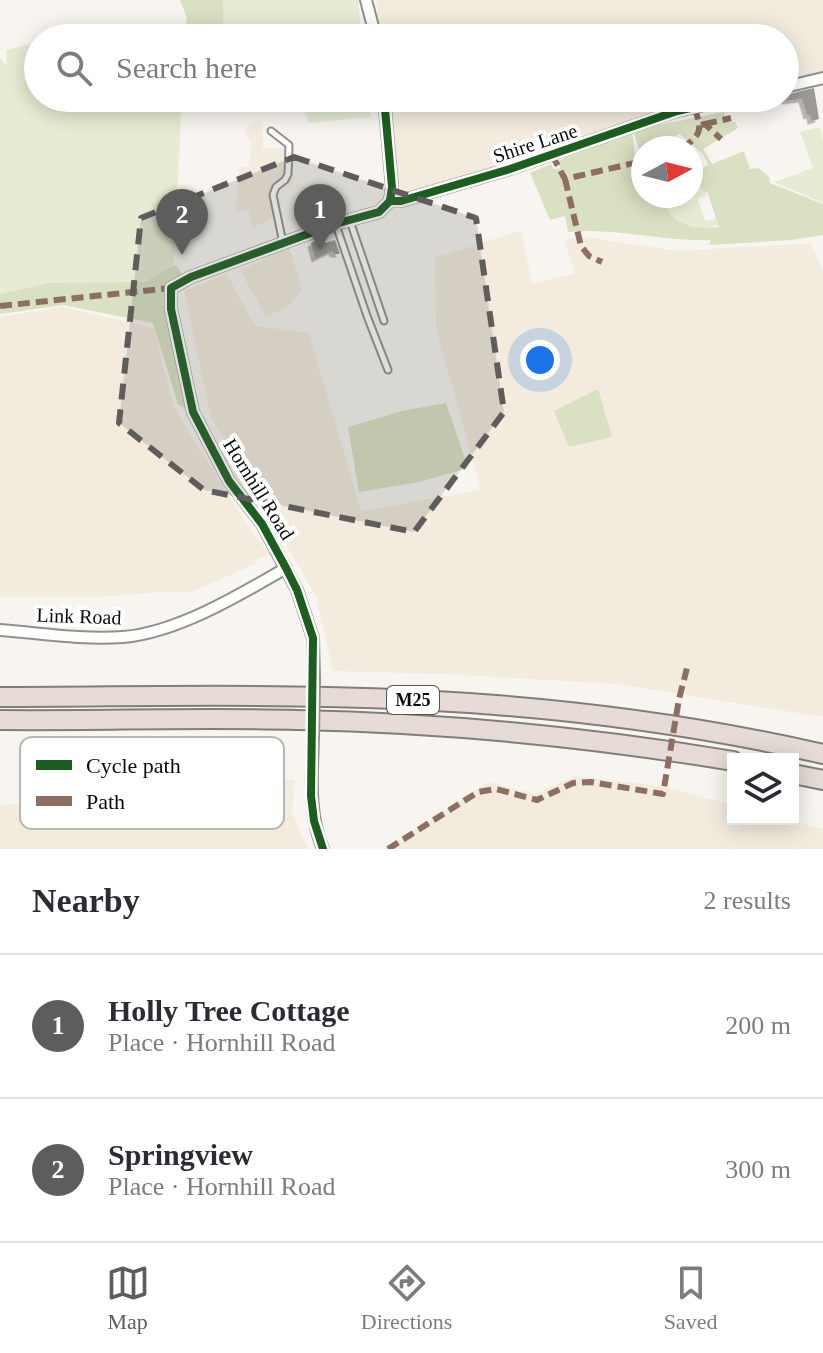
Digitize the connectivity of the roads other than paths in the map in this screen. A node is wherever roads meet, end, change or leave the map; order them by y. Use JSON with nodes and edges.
{"nodes":[{"id":1,"x":366,"y":0,"type":"edge"},
{"id":2,"x":372,"y":24,"type":"edge"},
{"id":3,"x":823,"y":78,"type":"edge"},
{"id":4,"x":799,"y":84,"type":"edge"},
{"id":5,"x":385,"y":112,"type":"edge"},
{"id":6,"x":674,"y":112,"type":"edge"},
{"id":7,"x":271,"y":131,"type":"dead end"},
{"id":8,"x":390,"y":201,"type":"junction"},
{"id":9,"x":350,"y":220,"type":"junction"},
{"id":10,"x":335,"y":224,"type":"junction"},
{"id":11,"x":283,"y":244,"type":"junction"},
{"id":12,"x":384,"y":321,"type":"dead end"},
{"id":13,"x":388,"y":370,"type":"dead end"},
{"id":14,"x":286,"y":568,"type":"junction"},
{"id":15,"x":0,"y":630,"type":"edge"},
{"id":16,"x":0,"y":697,"type":"edge"},
{"id":17,"x":0,"y":720,"type":"edge"},
{"id":18,"x":823,"y":754,"type":"edge"},
{"id":19,"x":727,"y":760,"type":"edge"},
{"id":20,"x":799,"y":775,"type":"edge"},
{"id":21,"x":823,"y":780,"type":"edge"},
{"id":22,"x":323,"y":849,"type":"edge"}],
"edges":[{"from":1,"to":2,"type":"street"},
{"from":3,"to":4,"type":"street"},
{"from":5,"to":8,"type":"street"},
{"from":6,"to":8,"type":"street","name":"Shire Lane"},
{"from":7,"to":11,"type":"lane"},
{"from":8,"to":9,"type":"street","name":"Hornhill Road"},
{"from":9,"to":10,"type":"street","name":"Hornhill Road"},
{"from":9,"to":12,"type":"lane"},
{"from":10,"to":11,"type":"street","name":"Hornhill Road"},
{"from":10,"to":13,"type":"lane"},
{"from":11,"to":14,"type":"street","name":"Hornhill Road"},
{"from":14,"to":15,"type":"street","name":"Link Road"},
{"from":14,"to":22,"type":"street","name":"Hornhill Road","bridge":true},
{"from":16,"to":18,"type":"highway","number":"M25"},
{"from":17,"to":19,"type":"highway","number":"M25"},
{"from":20,"to":21,"type":"highway"}]}
